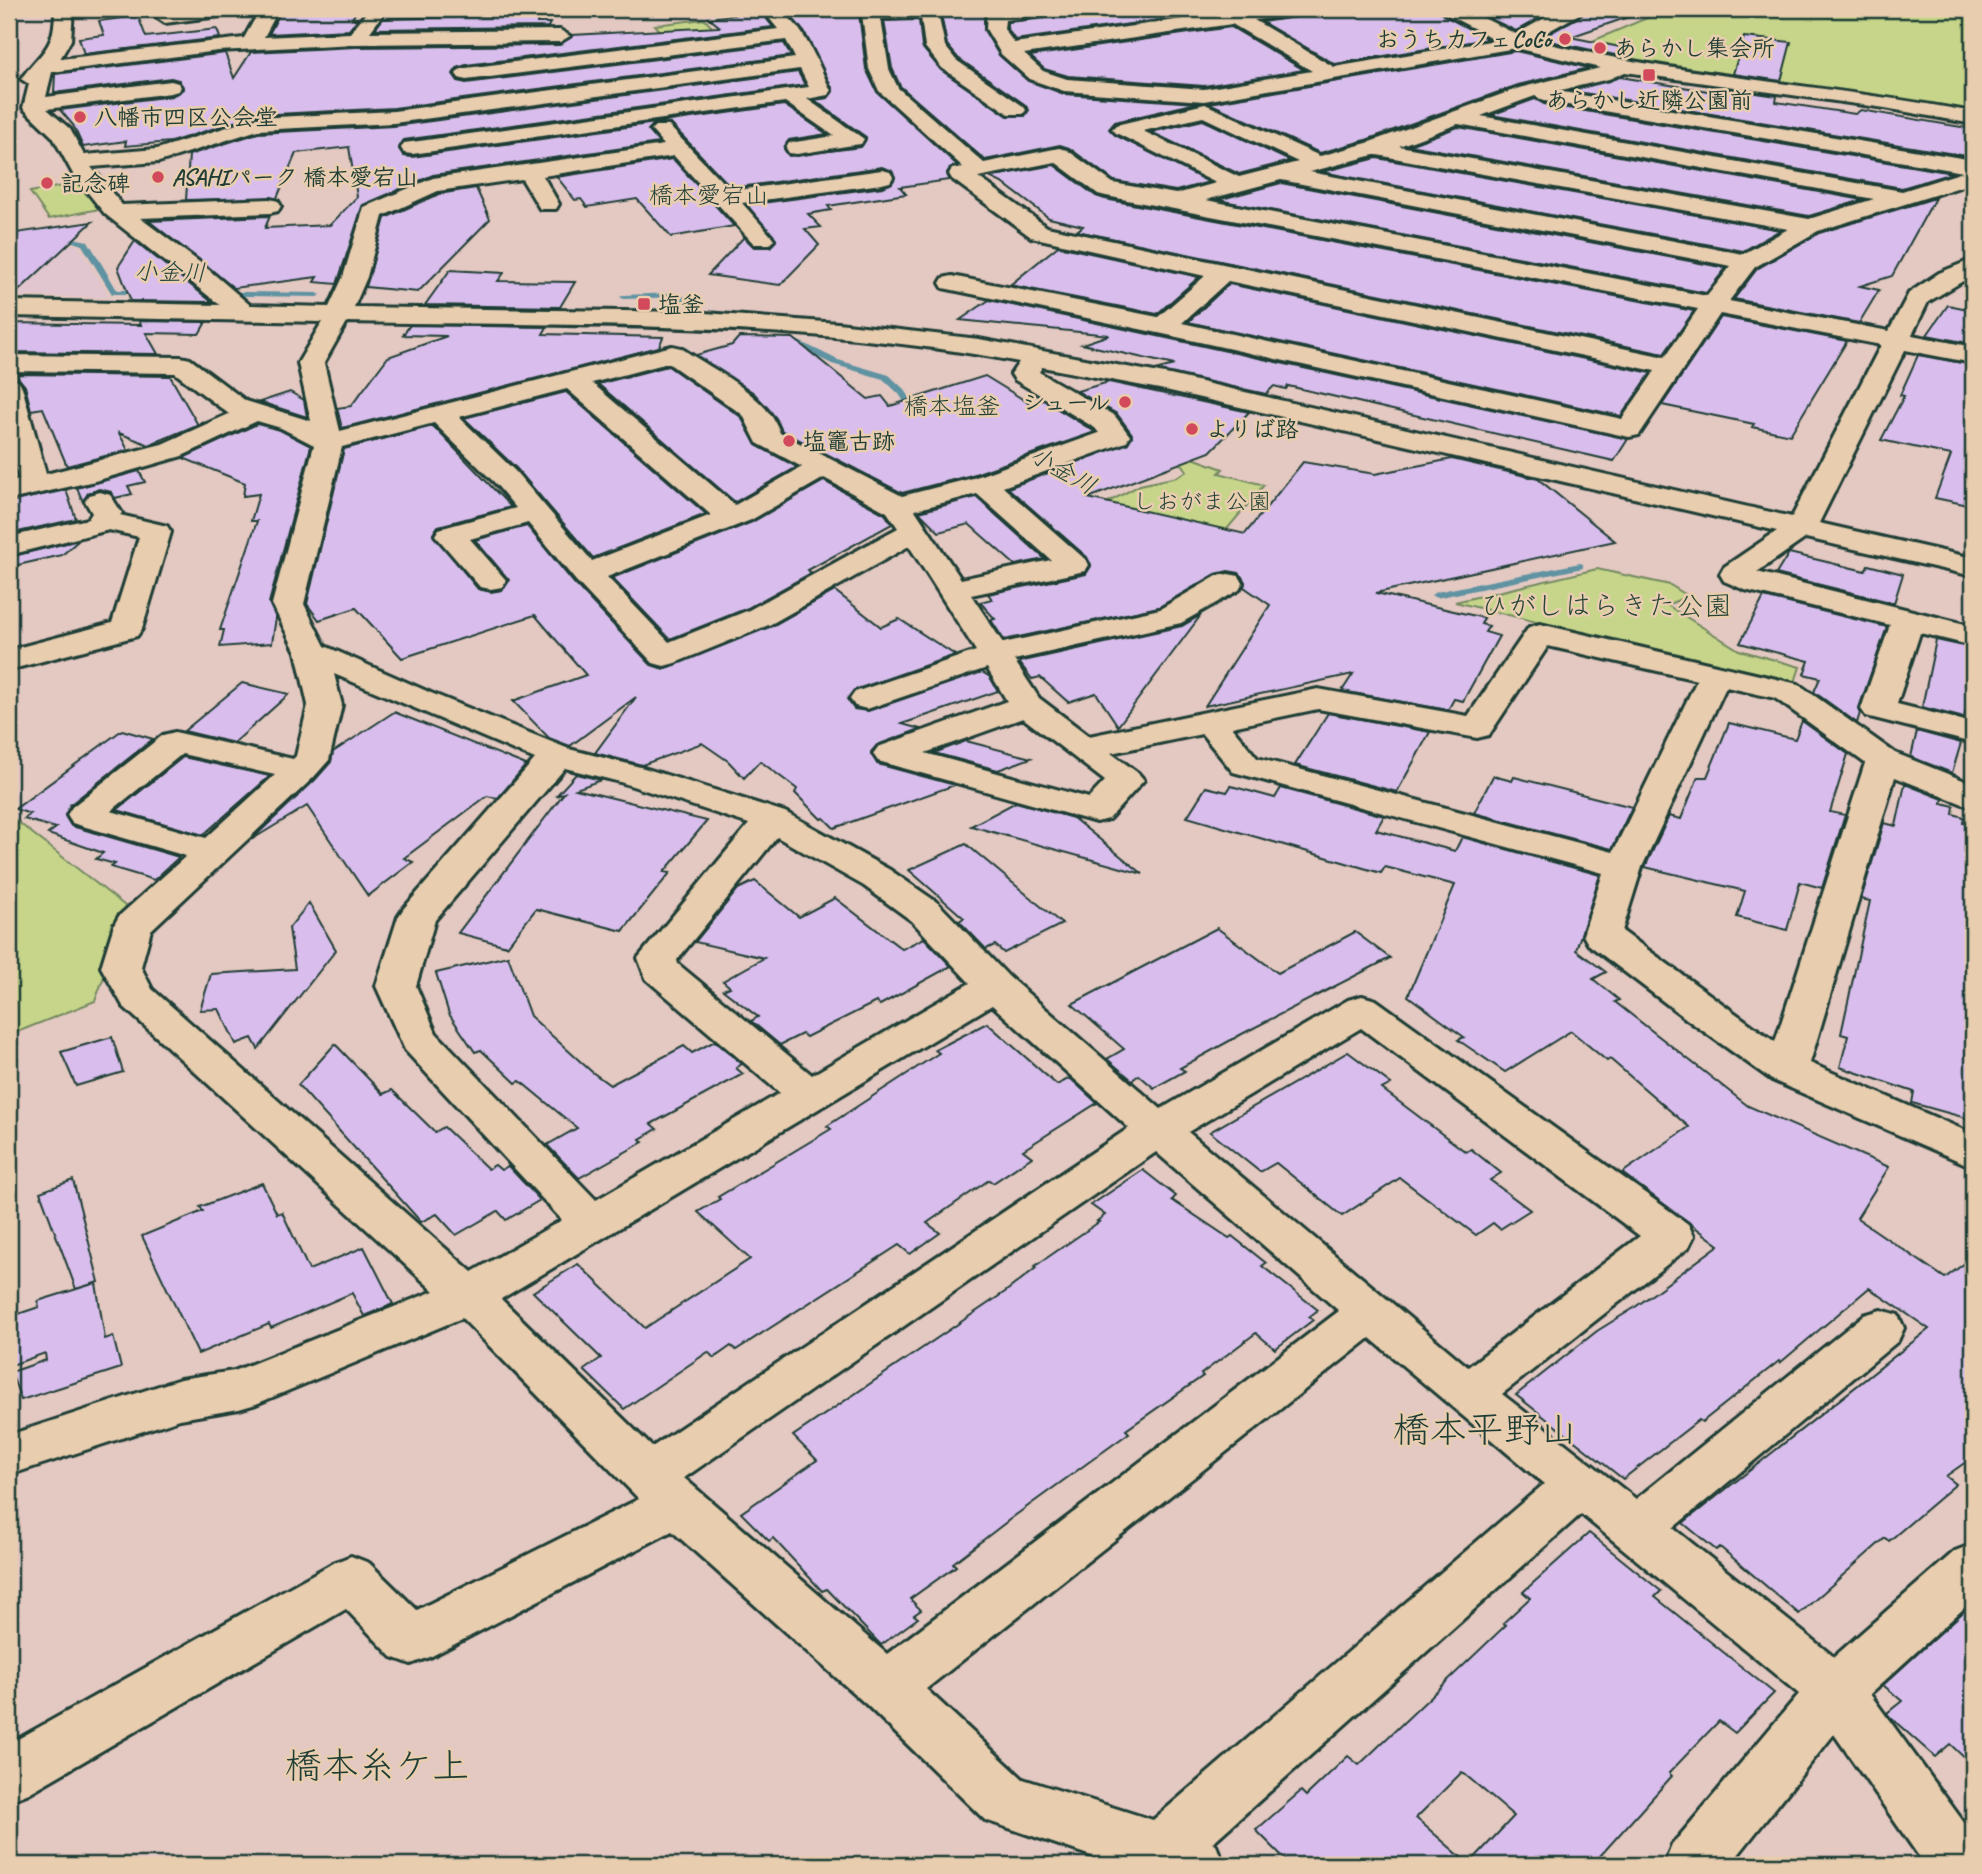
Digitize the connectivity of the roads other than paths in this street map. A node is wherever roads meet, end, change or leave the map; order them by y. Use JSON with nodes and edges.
{"nodes":[{"id":1,"x":64,"y":9,"type":"edge"},
{"id":2,"x":164,"y":9,"type":"edge"},
{"id":3,"x":230,"y":9,"type":"edge"},
{"id":4,"x":378,"y":9,"type":"edge"},
{"id":5,"x":1046,"y":9,"type":"edge"},
{"id":6,"x":1294,"y":9,"type":"edge"},
{"id":7,"x":1451,"y":9,"type":"edge"},
{"id":8,"x":1568,"y":9,"type":"edge"},
{"id":9,"x":995,"y":12,"type":"edge"},
{"id":10,"x":1228,"y":13,"type":"edge"},
{"id":11,"x":778,"y":18,"type":"dead end"},
{"id":12,"x":792,"y":33,"type":"junction"},
{"id":13,"x":560,"y":36,"type":"dead end"},
{"id":14,"x":356,"y":37,"type":"junction"},
{"id":15,"x":378,"y":38,"type":"junction"},
{"id":16,"x":1516,"y":42,"type":"junction"},
{"id":17,"x":251,"y":43,"type":"junction"},
{"id":18,"x":1008,"y":50,"type":"junction"},
{"id":19,"x":384,"y":60,"type":"dead end"},
{"id":20,"x":808,"y":62,"type":"junction"},
{"id":21,"x":949,"y":64,"type":"junction"},
{"id":22,"x":926,"y":65,"type":"dead end"},
{"id":23,"x":902,"y":67,"type":"dead end"},
{"id":24,"x":1619,"y":67,"type":"junction"},
{"id":25,"x":43,"y":68,"type":"junction"},
{"id":26,"x":879,"y":69,"type":"junction"},
{"id":27,"x":1333,"y":75,"type":"junction"},
{"id":28,"x":171,"y":87,"type":"dead end"},
{"id":29,"x":1526,"y":92,"type":"junction"},
{"id":30,"x":789,"y":96,"type":"junction"},
{"id":31,"x":26,"y":98,"type":"junction"},
{"id":32,"x":754,"y":100,"type":"junction"},
{"id":33,"x":486,"y":104,"type":"junction"},
{"id":34,"x":1016,"y":110,"type":"dead end"},
{"id":35,"x":649,"y":115,"type":"junction"},
{"id":36,"x":394,"y":117,"type":"junction"},
{"id":37,"x":1457,"y":118,"type":"junction"},
{"id":38,"x":1973,"y":118,"type":"edge"},
{"id":39,"x":412,"y":148,"type":"junction"},
{"id":40,"x":797,"y":148,"type":"junction"},
{"id":41,"x":1374,"y":148,"type":"junction"},
{"id":42,"x":680,"y":149,"type":"junction"},
{"id":43,"x":76,"y":162,"type":"junction"},
{"id":44,"x":1318,"y":163,"type":"junction"},
{"id":45,"x":1973,"y":167,"type":"edge"},
{"id":46,"x":978,"y":169,"type":"junction"},
{"id":47,"x":529,"y":171,"type":"junction"},
{"id":48,"x":1280,"y":173,"type":"junction"},
{"id":49,"x":1973,"y":176,"type":"edge"},
{"id":50,"x":882,"y":177,"type":"dead end"},
{"id":51,"x":830,"y":185,"type":"junction"},
{"id":52,"x":1237,"y":185,"type":"junction"},
{"id":53,"x":433,"y":186,"type":"junction"},
{"id":54,"x":1902,"y":197,"type":"junction"},
{"id":55,"x":725,"y":199,"type":"junction"},
{"id":56,"x":1175,"y":201,"type":"junction"},
{"id":57,"x":548,"y":204,"type":"dead end"},
{"id":58,"x":270,"y":206,"type":"dead end"},
{"id":59,"x":117,"y":212,"type":"junction"},
{"id":60,"x":1810,"y":226,"type":"junction"},
{"id":61,"x":762,"y":239,"type":"dead end"},
{"id":62,"x":1747,"y":261,"type":"junction"},
{"id":63,"x":1973,"y":267,"type":"edge"},
{"id":64,"x":1223,"y":273,"type":"junction"},
{"id":65,"x":952,"y":284,"type":"dead end"},
{"id":66,"x":230,"y":300,"type":"junction"},
{"id":67,"x":1713,"y":305,"type":"junction"},
{"id":68,"x":9,"y":309,"type":"edge"},
{"id":69,"x":339,"y":313,"type":"junction"},
{"id":70,"x":692,"y":320,"type":"junction"},
{"id":71,"x":1163,"y":326,"type":"junction"},
{"id":72,"x":1894,"y":340,"type":"junction"},
{"id":73,"x":672,"y":354,"type":"junction"},
{"id":74,"x":1973,"y":355,"type":"edge"},
{"id":75,"x":1035,"y":357,"type":"junction"},
{"id":76,"x":9,"y":363,"type":"edge"},
{"id":77,"x":1671,"y":366,"type":"junction"},
{"id":78,"x":573,"y":380,"type":"junction"},
{"id":79,"x":9,"y":387,"type":"edge"},
{"id":80,"x":1328,"y":390,"type":"junction"},
{"id":81,"x":255,"y":412,"type":"junction"},
{"id":82,"x":440,"y":414,"type":"junction"},
{"id":83,"x":329,"y":442,"type":"junction"},
{"id":84,"x":824,"y":466,"type":"junction"},
{"id":85,"x":85,"y":475,"type":"junction"},
{"id":86,"x":983,"y":484,"type":"junction"},
{"id":87,"x":22,"y":488,"type":"edge"},
{"id":88,"x":535,"y":512,"type":"junction"},
{"id":89,"x":732,"y":518,"type":"junction"},
{"id":90,"x":906,"y":519,"type":"junction"},
{"id":91,"x":102,"y":520,"type":"junction"},
{"id":92,"x":1802,"y":527,"type":"junction"},
{"id":93,"x":9,"y":546,"type":"edge"},
{"id":94,"x":1973,"y":567,"type":"edge"},
{"id":95,"x":587,"y":574,"type":"junction"},
{"id":96,"x":491,"y":580,"type":"dead end"},
{"id":97,"x":1228,"y":583,"type":"dead end"},
{"id":98,"x":951,"y":590,"type":"junction"},
{"id":99,"x":1908,"y":620,"type":"junction"},
{"id":100,"x":9,"y":627,"type":"edge"},
{"id":101,"x":1973,"y":636,"type":"edge"},
{"id":102,"x":312,"y":652,"type":"junction"},
{"id":103,"x":994,"y":655,"type":"junction"},
{"id":104,"x":15,"y":658,"type":"edge"},
{"id":105,"x":1716,"y":674,"type":"junction"},
{"id":106,"x":867,"y":699,"type":"dead end"},
{"id":107,"x":1027,"y":705,"type":"junction"},
{"id":108,"x":1210,"y":722,"type":"junction"},
{"id":109,"x":1973,"y":733,"type":"edge"},
{"id":110,"x":1083,"y":748,"type":"junction"},
{"id":111,"x":557,"y":756,"type":"junction"},
{"id":112,"x":1883,"y":760,"type":"junction"},
{"id":113,"x":301,"y":771,"type":"junction"},
{"id":114,"x":1973,"y":797,"type":"edge"},
{"id":115,"x":772,"y":820,"type":"junction"},
{"id":116,"x":213,"y":852,"type":"junction"},
{"id":117,"x":1624,"y":867,"type":"junction"},
{"id":118,"x":995,"y":986,"type":"junction"},
{"id":119,"x":1787,"y":1070,"type":"junction"},
{"id":120,"x":808,"y":1095,"type":"junction"},
{"id":121,"x":1158,"y":1130,"type":"junction"},
{"id":122,"x":1973,"y":1152,"type":"edge"},
{"id":123,"x":591,"y":1223,"type":"junction"},
{"id":124,"x":469,"y":1296,"type":"junction"},
{"id":125,"x":1371,"y":1312,"type":"junction"},
{"id":126,"x":1881,"y":1328,"type":"dead end"},
{"id":127,"x":1467,"y":1394,"type":"junction"},
{"id":128,"x":9,"y":1455,"type":"edge"},
{"id":129,"x":1580,"y":1484,"type":"junction"},
{"id":130,"x":663,"y":1490,"type":"junction"},
{"id":131,"x":1636,"y":1529,"type":"junction"},
{"id":132,"x":1973,"y":1567,"type":"edge"},
{"id":133,"x":886,"y":1688,"type":"junction"},
{"id":134,"x":1835,"y":1691,"type":"junction"},
{"id":135,"x":9,"y":1774,"type":"edge"},
{"id":136,"x":1178,"y":1858,"type":"edge"},
{"id":137,"x":1693,"y":1865,"type":"edge"},
{"id":138,"x":1960,"y":1865,"type":"edge"}],
"edges":[{"from":1,"to":25,"type":"street"},
{"from":2,"to":3,"type":"street"},
{"from":3,"to":17,"type":"street"},
{"from":4,"to":14,"type":"street"},
{"from":5,"to":9,"type":"street"},
{"from":6,"to":10,"type":"street"},
{"from":7,"to":16,"type":"street"},
{"from":8,"to":16,"type":"street"},
{"from":9,"to":18,"type":"street"},
{"from":10,"to":18,"type":"street"},
{"from":10,"to":27,"type":"street"},
{"from":11,"to":12,"type":"street"},
{"from":12,"to":20,"type":"street"},
{"from":12,"to":33,"type":"street"},
{"from":13,"to":15,"type":"street"},
{"from":14,"to":15,"type":"street"},
{"from":14,"to":17,"type":"street"},
{"from":15,"to":19,"type":"street"},
{"from":16,"to":24,"type":"street"},
{"from":16,"to":27,"type":"street"},
{"from":17,"to":25,"type":"street"},
{"from":18,"to":27,"type":"street"},
{"from":20,"to":30,"type":"street"},
{"from":20,"to":33,"type":"street"},
{"from":21,"to":22,"type":"street"},
{"from":21,"to":26,"type":"street"},
{"from":21,"to":34,"type":"street"},
{"from":23,"to":26,"type":"street"},
{"from":24,"to":29,"type":"street"},
{"from":24,"to":38,"type":"street"},
{"from":25,"to":31,"type":"street"},
{"from":26,"to":46,"type":"street"},
{"from":28,"to":31,"type":"street"},
{"from":29,"to":37,"type":"street"},
{"from":29,"to":45,"type":"street"},
{"from":30,"to":32,"type":"street"},
{"from":30,"to":40,"type":"street"},
{"from":31,"to":43,"type":"street"},
{"from":32,"to":35,"type":"street"},
{"from":32,"to":40,"type":"street"},
{"from":33,"to":36,"type":"street"},
{"from":35,"to":39,"type":"street"},
{"from":35,"to":42,"type":"street"},
{"from":36,"to":39,"type":"street"},
{"from":36,"to":43,"type":"street"},
{"from":37,"to":41,"type":"street"},
{"from":37,"to":54,"type":"street"},
{"from":39,"to":53,"type":"street"},
{"from":40,"to":51,"type":"street"},
{"from":41,"to":44,"type":"street"},
{"from":41,"to":60,"type":"street"},
{"from":42,"to":47,"type":"street"},
{"from":42,"to":55,"type":"street"},
{"from":43,"to":59,"type":"street"},
{"from":44,"to":48,"type":"street"},
{"from":44,"to":52,"type":"street"},
{"from":46,"to":56,"type":"street"},
{"from":46,"to":64,"type":"street"},
{"from":47,"to":53,"type":"street"},
{"from":47,"to":57,"type":"street"},
{"from":48,"to":52,"type":"street"},
{"from":48,"to":62,"type":"street"},
{"from":49,"to":54,"type":"street"},
{"from":50,"to":51,"type":"street"},
{"from":51,"to":55,"type":"street"},
{"from":52,"to":56,"type":"street"},
{"from":53,"to":69,"type":"street"},
{"from":54,"to":60,"type":"street"},
{"from":55,"to":61,"type":"street"},
{"from":56,"to":67,"type":"street"},
{"from":58,"to":59,"type":"street"},
{"from":59,"to":66,"type":"street"},
{"from":60,"to":62,"type":"street"},
{"from":62,"to":67,"type":"street"},
{"from":63,"to":72,"type":"street"},
{"from":64,"to":71,"type":"street"},
{"from":64,"to":77,"type":"street"},
{"from":65,"to":71,"type":"street"},
{"from":66,"to":68,"type":"street"},
{"from":66,"to":69,"type":"street"},
{"from":67,"to":72,"type":"street"},
{"from":67,"to":77,"type":"street"},
{"from":69,"to":70,"type":"street"},
{"from":69,"to":83,"type":"street"},
{"from":70,"to":73,"type":"street"},
{"from":70,"to":75,"type":"street"},
{"from":71,"to":80,"type":"street"},
{"from":72,"to":74,"type":"street"},
{"from":72,"to":92,"type":"street"},
{"from":73,"to":78,"type":"street"},
{"from":73,"to":84,"type":"street"},
{"from":75,"to":80,"type":"street"},
{"from":75,"to":86,"type":"street"},
{"from":76,"to":81,"type":"street"},
{"from":77,"to":80,"type":"street"},
{"from":78,"to":82,"type":"street"},
{"from":78,"to":89,"type":"street"},
{"from":79,"to":87,"type":"street"},
{"from":80,"to":92,"type":"street"},
{"from":81,"to":83,"type":"street"},
{"from":81,"to":85,"type":"street"},
{"from":82,"to":83,"type":"street"},
{"from":82,"to":88,"type":"street"},
{"from":83,"to":102,"type":"street"},
{"from":84,"to":89,"type":"street"},
{"from":84,"to":90,"type":"street"},
{"from":85,"to":87,"type":"street"},
{"from":85,"to":91,"type":"street"},
{"from":86,"to":90,"type":"street"},
{"from":86,"to":98,"type":"street"},
{"from":88,"to":95,"type":"street"},
{"from":88,"to":96,"type":"street"},
{"from":89,"to":95,"type":"street"},
{"from":90,"to":95,"type":"street"},
{"from":90,"to":98,"type":"street"},
{"from":91,"to":93,"type":"street"},
{"from":91,"to":104,"type":"street"},
{"from":92,"to":94,"type":"street"},
{"from":92,"to":99,"type":"street"},
{"from":97,"to":103,"type":"street"},
{"from":98,"to":103,"type":"street"},
{"from":99,"to":101,"type":"street"},
{"from":99,"to":109,"type":"street"},
{"from":100,"to":104,"type":"street"},
{"from":102,"to":111,"type":"street"},
{"from":102,"to":113,"type":"street"},
{"from":103,"to":106,"type":"street"},
{"from":103,"to":107,"type":"street"},
{"from":105,"to":108,"type":"street"},
{"from":105,"to":112,"type":"street"},
{"from":105,"to":117,"type":"street"},
{"from":107,"to":110,"type":"street"},
{"from":107,"to":110,"type":"street"},
{"from":108,"to":110,"type":"street"},
{"from":108,"to":117,"type":"street"},
{"from":111,"to":115,"type":"street"},
{"from":111,"to":123,"type":"street"},
{"from":112,"to":114,"type":"street"},
{"from":112,"to":119,"type":"street"},
{"from":113,"to":116,"type":"street"},
{"from":113,"to":116,"type":"street"},
{"from":115,"to":118,"type":"street"},
{"from":115,"to":120,"type":"street"},
{"from":116,"to":124,"type":"street"},
{"from":117,"to":119,"type":"street"},
{"from":118,"to":120,"type":"street"},
{"from":118,"to":121,"type":"street"},
{"from":119,"to":122,"type":"street"},
{"from":120,"to":123,"type":"street"},
{"from":121,"to":125,"type":"street"},
{"from":121,"to":127,"type":"street"},
{"from":121,"to":130,"type":"street"},
{"from":123,"to":124,"type":"street"},
{"from":124,"to":128,"type":"street"},
{"from":124,"to":130,"type":"street"},
{"from":125,"to":127,"type":"street"},
{"from":125,"to":133,"type":"street"},
{"from":126,"to":131,"type":"street"},
{"from":127,"to":129,"type":"street"},
{"from":129,"to":131,"type":"street"},
{"from":129,"to":136,"type":"street"},
{"from":130,"to":133,"type":"street"},
{"from":130,"to":135,"type":"street"},
{"from":131,"to":134,"type":"street"},
{"from":132,"to":134,"type":"street"},
{"from":133,"to":136,"type":"street"},
{"from":134,"to":137,"type":"street"},
{"from":134,"to":138,"type":"street"}]}
